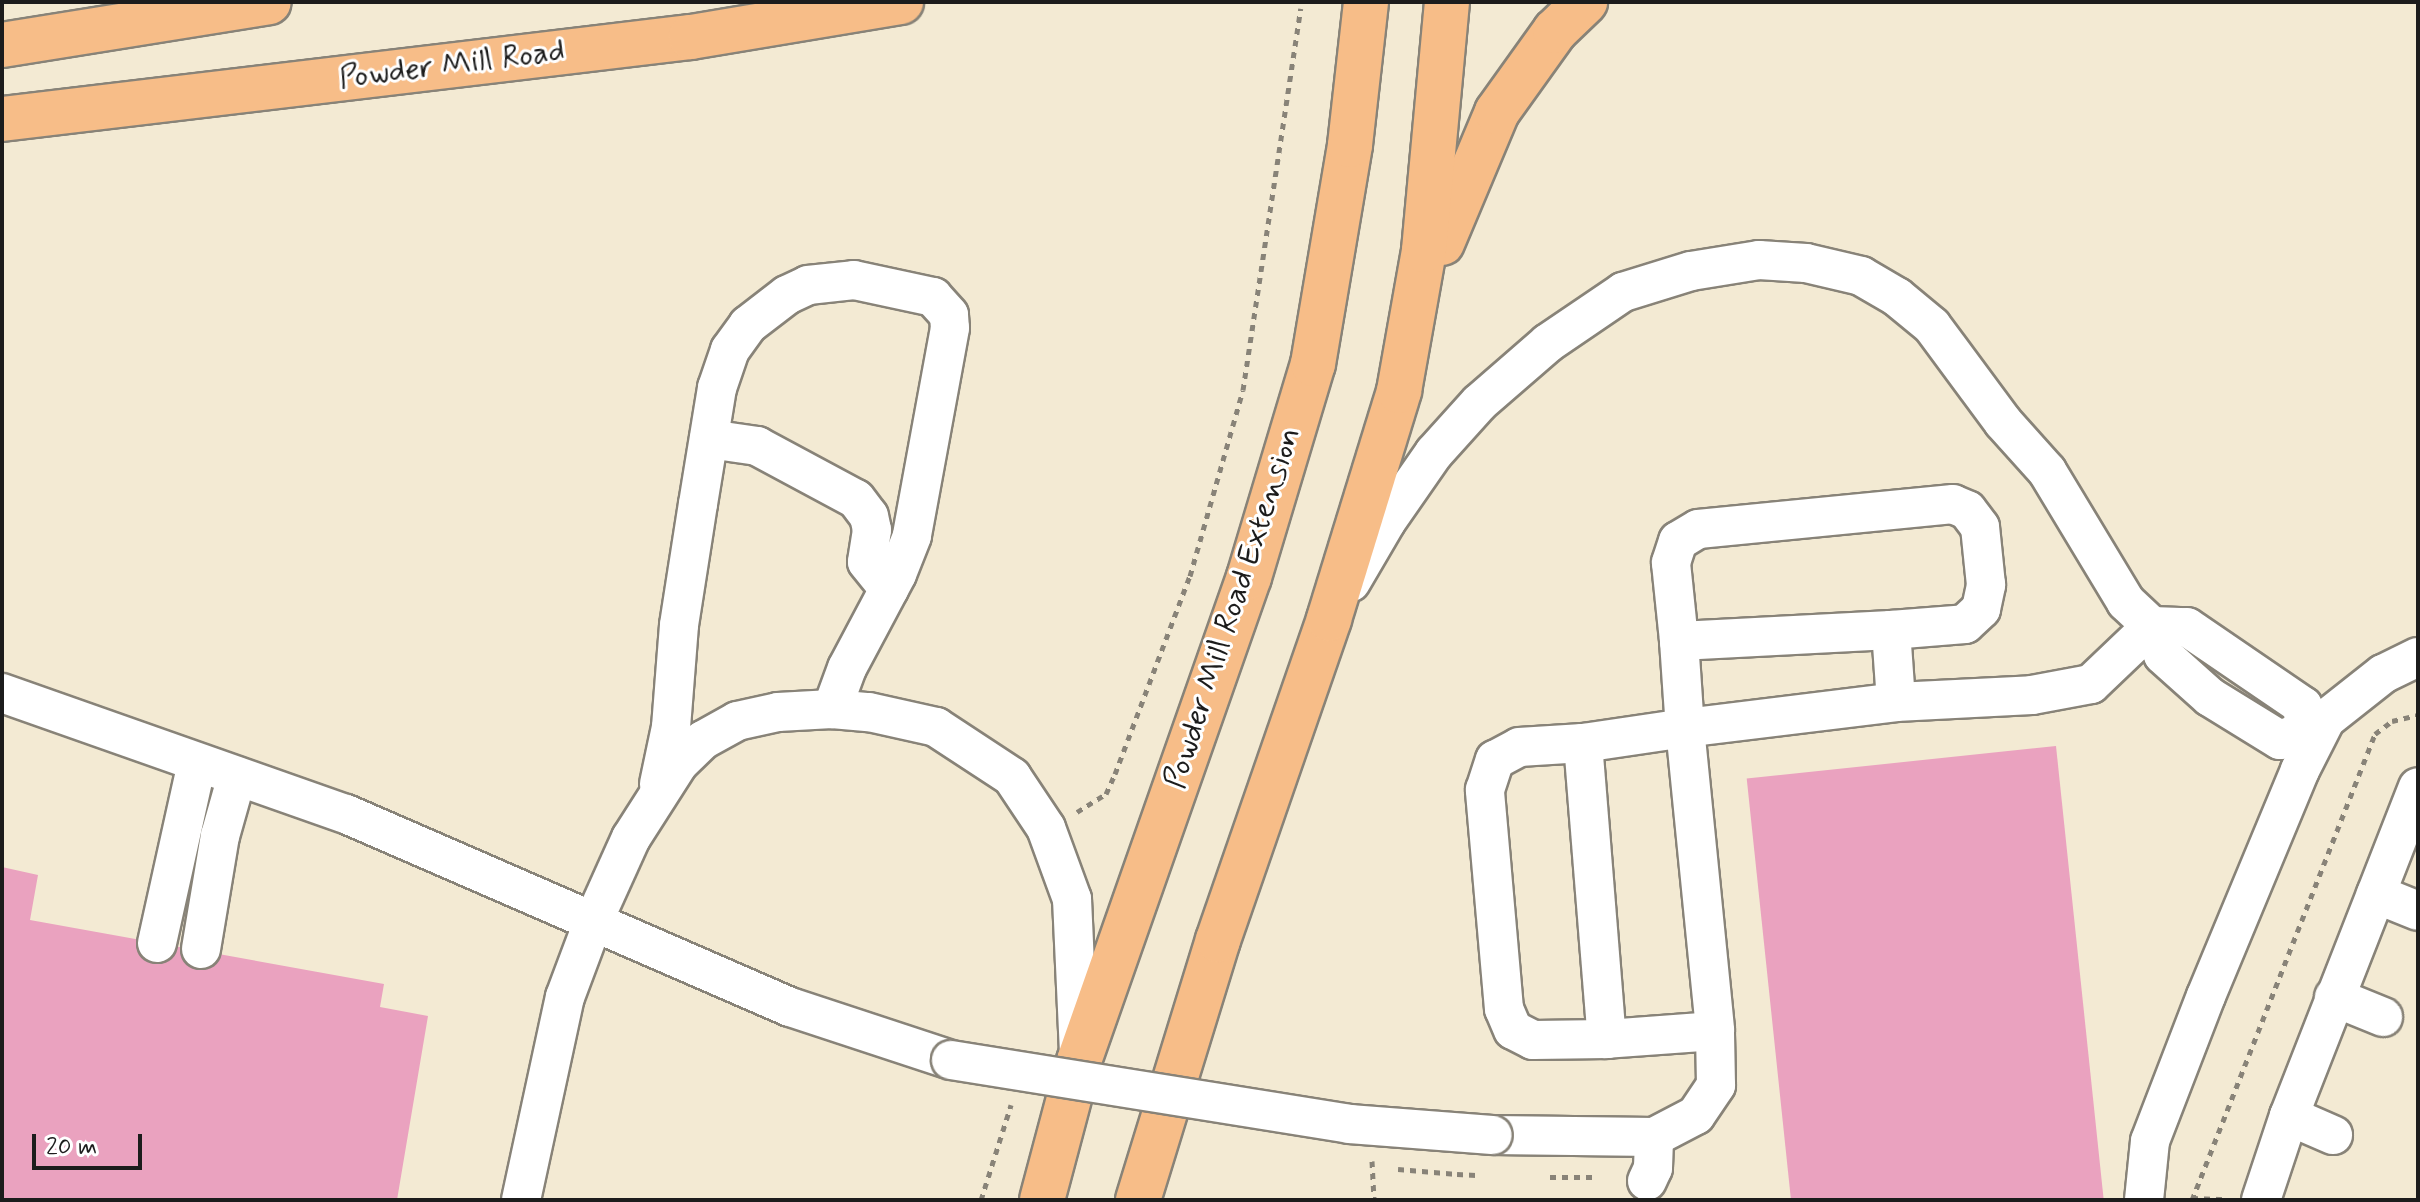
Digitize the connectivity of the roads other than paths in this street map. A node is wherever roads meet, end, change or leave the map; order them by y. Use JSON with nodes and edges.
{"nodes":[{"id":1,"x":269,"y":2,"type":"edge"},
{"id":2,"x":901,"y":2,"type":"edge"},
{"id":3,"x":1366,"y":2,"type":"edge"},
{"id":4,"x":1447,"y":2,"type":"edge"},
{"id":5,"x":1585,"y":2,"type":"edge"},
{"id":6,"x":2,"y":45,"type":"edge"},
{"id":7,"x":2,"y":119,"type":"edge"},
{"id":8,"x":1399,"y":391,"type":"junction"},
{"id":9,"x":709,"y":439,"type":"junction"},
{"id":10,"x":889,"y":589,"type":"junction"},
{"id":11,"x":1329,"y":619,"type":"junction"},
{"id":12,"x":2152,"y":626,"type":"junction"},
{"id":13,"x":1891,"y":630,"type":"junction"},
{"id":14,"x":1679,"y":641,"type":"junction"},
{"id":15,"x":2418,"y":657,"type":"edge"},
{"id":16,"x":2,"y":693,"type":"edge"},
{"id":17,"x":1896,"y":702,"type":"junction"},
{"id":18,"x":832,"y":709,"type":"junction"},
{"id":19,"x":1685,"y":728,"type":"junction"},
{"id":20,"x":2310,"y":734,"type":"junction"},
{"id":21,"x":1583,"y":743,"type":"junction"},
{"id":22,"x":197,"y":763,"type":"junction"},
{"id":23,"x":237,"y":776,"type":"junction"},
{"id":24,"x":2418,"y":787,"type":"edge"},
{"id":25,"x":656,"y":794,"type":"junction"},
{"id":26,"x":2376,"y":894,"type":"junction"},
{"id":27,"x":2418,"y":911,"type":"edge"},
{"id":28,"x":593,"y":922,"type":"junction"},
{"id":29,"x":157,"y":943,"type":"dead end"},
{"id":30,"x":201,"y":949,"type":"dead end"},
{"id":31,"x":2334,"y":997,"type":"junction"},
{"id":32,"x":2383,"y":1017,"type":"dead end"},
{"id":33,"x":1715,"y":1031,"type":"junction"},
{"id":34,"x":1607,"y":1039,"type":"junction"},
{"id":35,"x":1079,"y":1061,"type":"junction"},
{"id":36,"x":2289,"y":1116,"type":"junction"},
{"id":37,"x":2333,"y":1135,"type":"dead end"},
{"id":38,"x":1654,"y":1137,"type":"junction"},
{"id":39,"x":1647,"y":1181,"type":"dead end"},
{"id":40,"x":521,"y":1200,"type":"edge"},
{"id":41,"x":1042,"y":1200,"type":"edge"},
{"id":42,"x":1138,"y":1200,"type":"edge"},
{"id":43,"x":2144,"y":1200,"type":"edge"},
{"id":44,"x":2261,"y":1200,"type":"edge"}],
"edges":[{"from":1,"to":6,"type":"highway"},
{"from":2,"to":7,"type":"highway","name":"Powder Mill Road"},
{"from":3,"to":35,"type":"highway","name":"Powder Mill Road Extension"},
{"from":4,"to":8,"type":"highway"},
{"from":5,"to":8,"type":"highway"},
{"from":8,"to":11,"type":"highway"},
{"from":9,"to":10,"type":"lane"},
{"from":9,"to":10,"type":"lane"},
{"from":9,"to":25,"type":"lane"},
{"from":10,"to":18,"type":"lane"},
{"from":11,"to":12,"type":"lane"},
{"from":11,"to":42,"type":"highway"},
{"from":12,"to":17,"type":"lane"},
{"from":12,"to":20,"type":"lane"},
{"from":13,"to":14,"type":"lane"},
{"from":13,"to":14,"type":"lane"},
{"from":13,"to":17,"type":"lane"},
{"from":14,"to":19,"type":"lane"},
{"from":15,"to":20,"type":"lane"},
{"from":16,"to":22,"type":"lane"},
{"from":17,"to":19,"type":"lane"},
{"from":18,"to":25,"type":"lane"},
{"from":18,"to":35,"type":"lane"},
{"from":19,"to":21,"type":"lane"},
{"from":19,"to":33,"type":"lane"},
{"from":20,"to":43,"type":"lane"},
{"from":21,"to":34,"type":"lane"},
{"from":21,"to":34,"type":"lane"},
{"from":22,"to":23,"type":"lane"},
{"from":22,"to":29,"type":"lane"},
{"from":23,"to":28,"type":"lane"},
{"from":23,"to":30,"type":"lane"},
{"from":24,"to":26,"type":"lane"},
{"from":25,"to":28,"type":"lane"},
{"from":26,"to":27,"type":"lane"},
{"from":26,"to":31,"type":"lane"},
{"from":28,"to":38,"type":"lane","bridge":true},
{"from":28,"to":40,"type":"lane"},
{"from":31,"to":32,"type":"lane"},
{"from":31,"to":36,"type":"lane"},
{"from":33,"to":34,"type":"lane"},
{"from":33,"to":38,"type":"lane"},
{"from":35,"to":41,"type":"highway","name":"Powder Mill Road Extension"},
{"from":36,"to":37,"type":"lane"},
{"from":36,"to":44,"type":"lane"},
{"from":38,"to":39,"type":"lane"}]}
